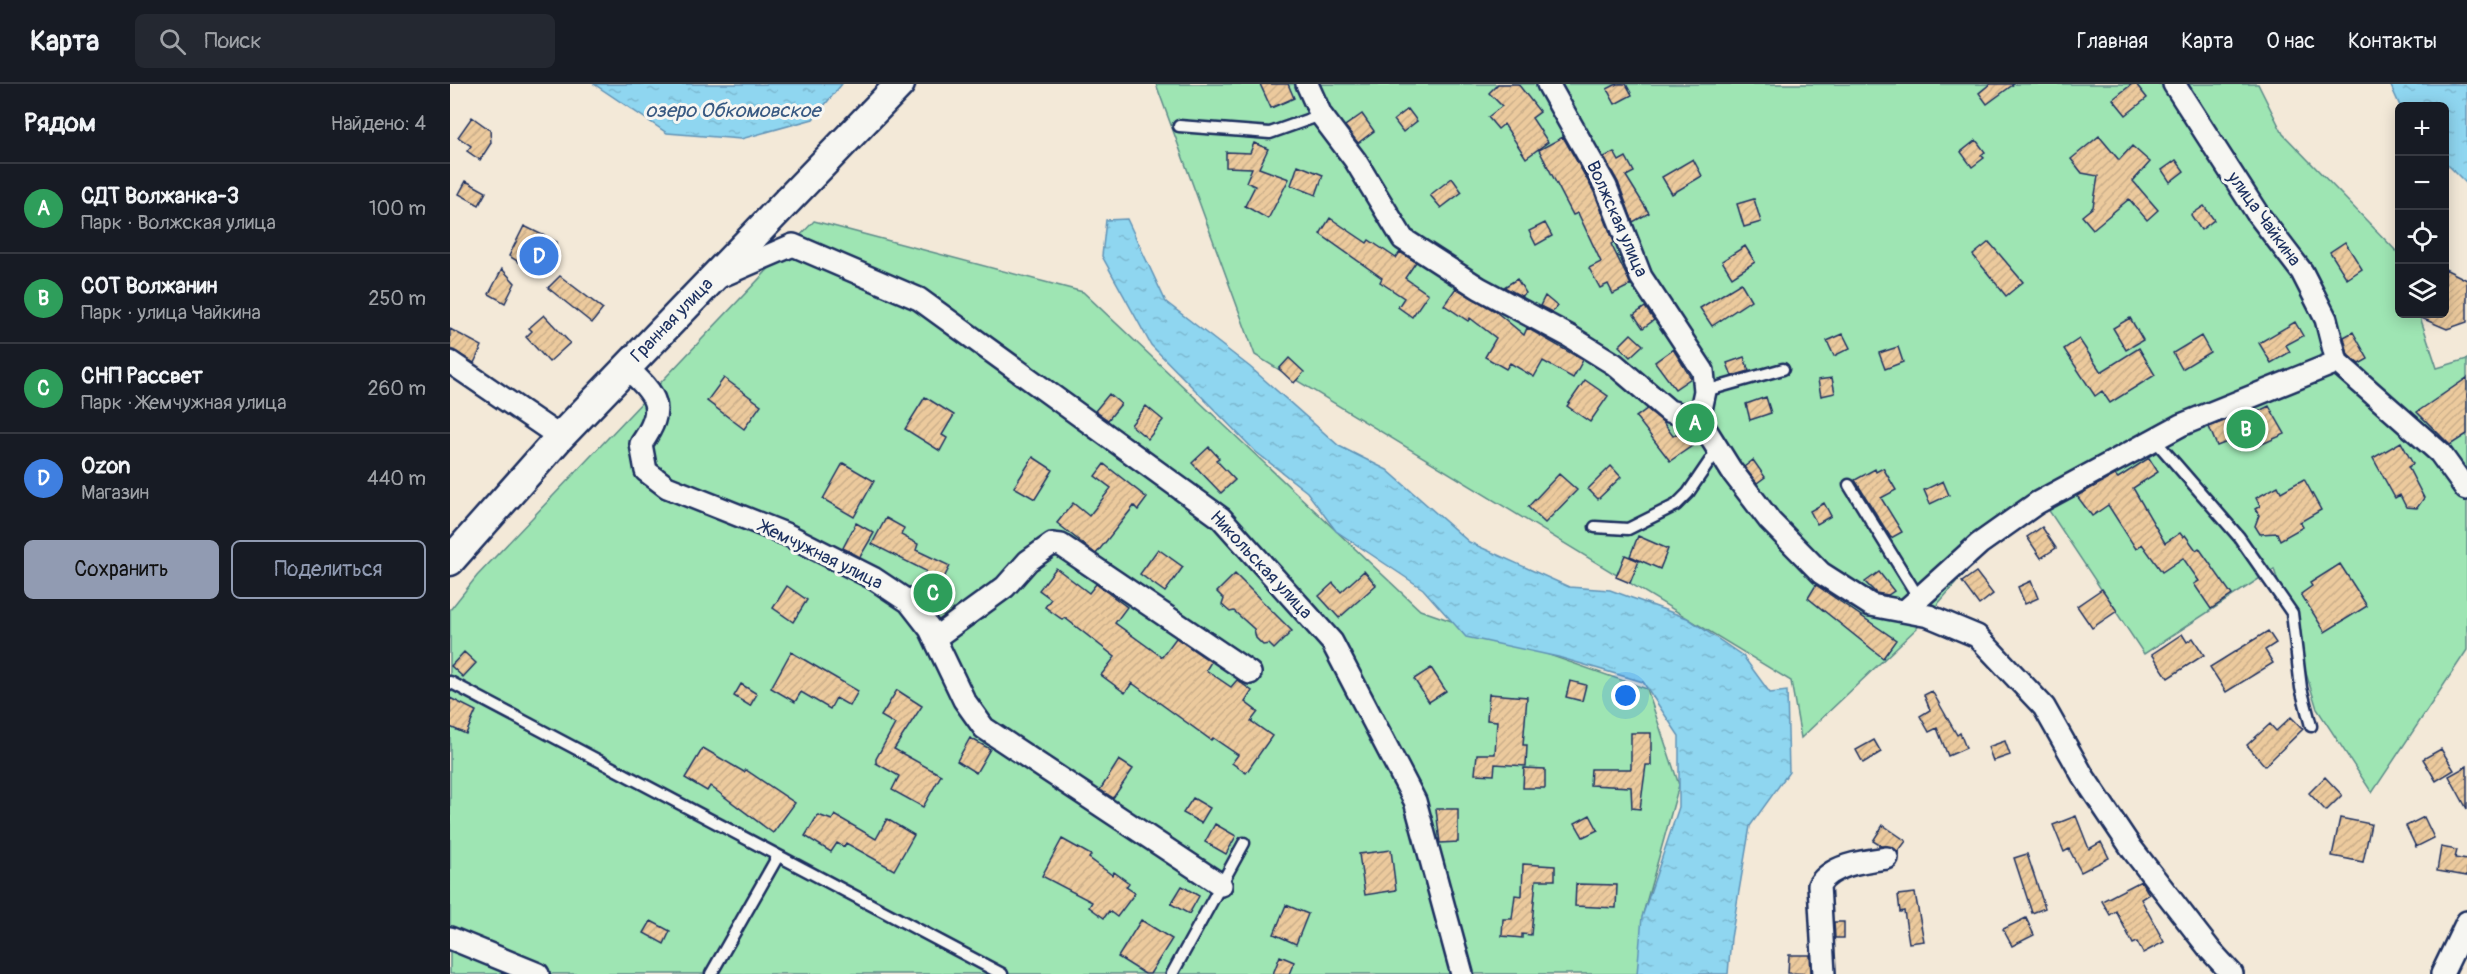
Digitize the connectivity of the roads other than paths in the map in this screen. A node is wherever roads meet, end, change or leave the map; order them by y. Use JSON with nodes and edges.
{"nodes":[{"id":1,"x":900,"y":84,"type":"edge"},
{"id":2,"x":1307,"y":84,"type":"edge"},
{"id":3,"x":1548,"y":84,"type":"edge"},
{"id":4,"x":2174,"y":84,"type":"edge"},
{"id":5,"x":1321,"y":115,"type":"junction"},
{"id":6,"x":1179,"y":126,"type":"dead end"},
{"id":7,"x":710,"y":280,"type":"junction"},
{"id":8,"x":450,"y":362,"type":"edge"},
{"id":9,"x":2337,"y":362,"type":"junction"},
{"id":10,"x":626,"y":367,"type":"junction"},
{"id":11,"x":1783,"y":369,"type":"dead end"},
{"id":12,"x":1705,"y":391,"type":"junction"},
{"id":13,"x":1699,"y":419,"type":"junction"},
{"id":14,"x":560,"y":436,"type":"junction"},
{"id":15,"x":2154,"y":439,"type":"junction"},
{"id":16,"x":1718,"y":449,"type":"junction"},
{"id":17,"x":1849,"y":485,"type":"dead end"},
{"id":18,"x":2466,"y":489,"type":"edge"},
{"id":19,"x":1595,"y":527,"type":"dead end"},
{"id":20,"x":450,"y":561,"type":"edge"},
{"id":21,"x":1917,"y":608,"type":"junction"},
{"id":22,"x":934,"y":638,"type":"junction"},
{"id":23,"x":1250,"y":673,"type":"dead end"},
{"id":24,"x":450,"y":682,"type":"edge"},
{"id":25,"x":2311,"y":726,"type":"dead end"},
{"id":26,"x":1244,"y":843,"type":"dead end"},
{"id":27,"x":778,"y":856,"type":"junction"},
{"id":28,"x":1887,"y":858,"type":"dead end"},
{"id":29,"x":1221,"y":885,"type":"junction"},
{"id":30,"x":2467,"y":922,"type":"edge"},
{"id":31,"x":450,"y":938,"type":"edge"},
{"id":32,"x":538,"y":974,"type":"edge"},
{"id":33,"x":711,"y":974,"type":"edge"},
{"id":34,"x":1002,"y":974,"type":"edge"},
{"id":35,"x":1172,"y":974,"type":"edge"},
{"id":36,"x":1462,"y":974,"type":"edge"},
{"id":37,"x":1824,"y":974,"type":"edge"},
{"id":38,"x":2232,"y":974,"type":"edge"},
{"id":39,"x":2442,"y":974,"type":"edge"}],
"edges":[{"from":1,"to":7,"type":"street","name":"Гранная улица"},
{"from":2,"to":5,"type":"street"},
{"from":3,"to":12,"type":"street","name":"Волжская улица"},
{"from":4,"to":9,"type":"street","name":"улица Чайкина"},
{"from":5,"to":6,"type":"lane"},
{"from":5,"to":13,"type":"street"},
{"from":7,"to":10,"type":"street","name":"Гранная улица"},
{"from":7,"to":36,"type":"street","name":"Никольская улица"},
{"from":8,"to":14,"type":"street"},
{"from":9,"to":15,"type":"street"},
{"from":9,"to":18,"type":"street"},
{"from":10,"to":14,"type":"street","name":"Гранная улица"},
{"from":10,"to":22,"type":"street","name":"Жемчужная улица"},
{"from":11,"to":12,"type":"lane"},
{"from":12,"to":13,"type":"street","name":"Волжская улица"},
{"from":13,"to":16,"type":"street"},
{"from":14,"to":20,"type":"street","name":"Гранная улица"},
{"from":15,"to":21,"type":"street"},
{"from":15,"to":25,"type":"lane"},
{"from":16,"to":19,"type":"lane"},
{"from":16,"to":21,"type":"street"},
{"from":17,"to":21,"type":"lane"},
{"from":21,"to":38,"type":"street"},
{"from":22,"to":23,"type":"street"},
{"from":22,"to":29,"type":"street","name":"Жемчужная улица"},
{"from":24,"to":27,"type":"lane"},
{"from":26,"to":29,"type":"lane"},
{"from":27,"to":33,"type":"lane"},
{"from":27,"to":34,"type":"lane"},
{"from":28,"to":37,"type":"street"},
{"from":29,"to":35,"type":"lane"},
{"from":30,"to":39,"type":"street"},
{"from":31,"to":32,"type":"street"}]}
